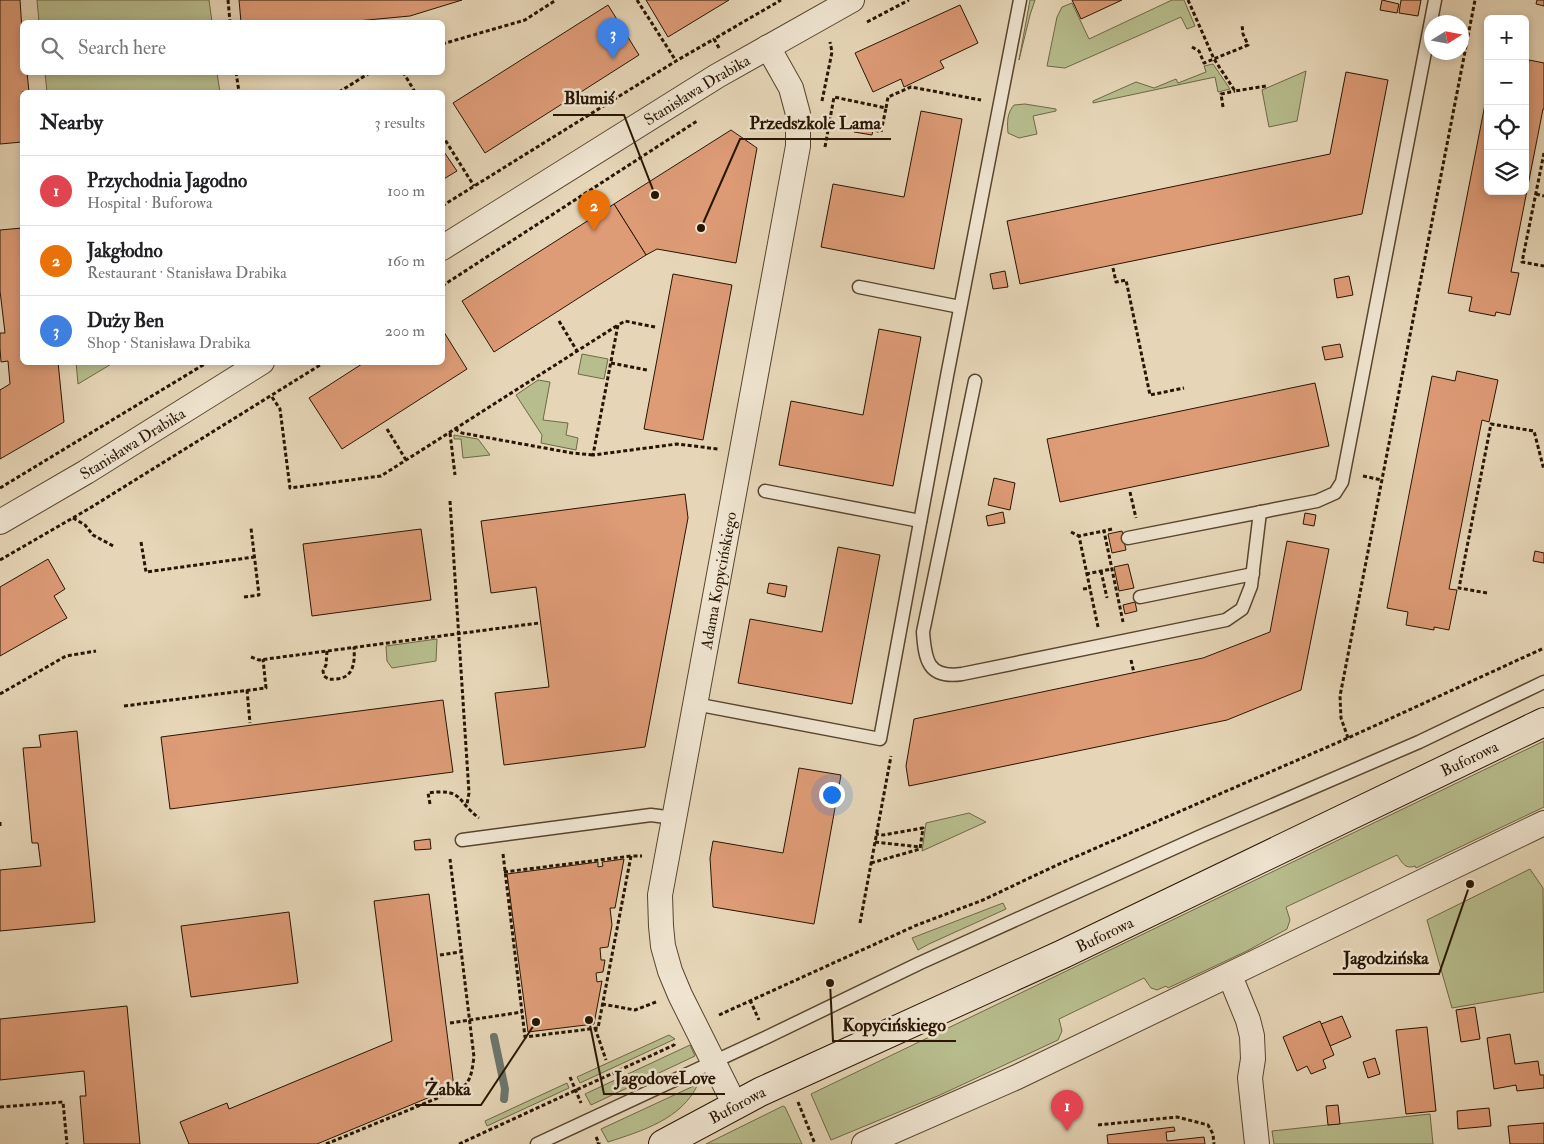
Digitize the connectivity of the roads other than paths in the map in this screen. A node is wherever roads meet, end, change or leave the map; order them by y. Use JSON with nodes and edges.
{"nodes":[{"id":1,"x":852,"y":0,"type":"edge"},
{"id":2,"x":1020,"y":0,"type":"edge"},
{"id":3,"x":1435,"y":0,"type":"edge"},
{"id":4,"x":768,"y":47,"type":"junction"},
{"id":5,"x":445,"y":246,"type":"edge"},
{"id":6,"x":859,"y":288,"type":"dead end"},
{"id":7,"x":960,"y":307,"type":"junction"},
{"id":8,"x":257,"y":365,"type":"edge"},
{"id":9,"x":975,"y":381,"type":"dead end"},
{"id":10,"x":765,"y":491,"type":"dead end"},
{"id":11,"x":1260,"y":512,"type":"junction"},
{"id":12,"x":920,"y":521,"type":"junction"},
{"id":13,"x":0,"y":522,"type":"edge"},
{"id":14,"x":1135,"y":532,"type":"road end"},
{"id":15,"x":1253,"y":574,"type":"junction"},
{"id":16,"x":1140,"y":598,"type":"dead end"},
{"id":17,"x":1544,"y":682,"type":"edge"},
{"id":18,"x":695,"y":704,"type":"junction"},
{"id":19,"x":1544,"y":722,"type":"edge"},
{"id":20,"x":674,"y":818,"type":"junction"},
{"id":21,"x":1544,"y":823,"type":"edge"},
{"id":22,"x":462,"y":840,"type":"dead end"},
{"id":23,"x":1230,"y":976,"type":"junction"},
{"id":24,"x":713,"y":1062,"type":"junction"},
{"id":25,"x":734,"y":1105,"type":"junction"},
{"id":26,"x":899,"y":1138,"type":"edge"},
{"id":27,"x":537,"y":1144,"type":"edge"},
{"id":28,"x":663,"y":1144,"type":"edge"},
{"id":29,"x":864,"y":1144,"type":"edge"},
{"id":30,"x":1257,"y":1144,"type":"edge"}],
"edges":[{"from":1,"to":4,"type":"street","name":"Stanisława Drabika"},
{"from":2,"to":7,"type":"lane"},
{"from":3,"to":11,"type":"lane"},
{"from":4,"to":5,"type":"street","name":"Stanisława Drabika"},
{"from":4,"to":18,"type":"street","name":"Adama Kopycińskiego"},
{"from":6,"to":7,"type":"lane"},
{"from":7,"to":12,"type":"lane"},
{"from":8,"to":13,"type":"street","name":"Stanisława Drabika"},
{"from":9,"to":15,"type":"lane"},
{"from":10,"to":12,"type":"lane"},
{"from":11,"to":14,"type":"lane"},
{"from":11,"to":15,"type":"lane"},
{"from":12,"to":18,"type":"lane"},
{"from":15,"to":16,"type":"lane"},
{"from":17,"to":24,"type":"lane"},
{"from":18,"to":20,"type":"street","name":"Adama Kopycińskiego"},
{"from":19,"to":25,"type":"main road","name":"Buforowa"},
{"from":20,"to":22,"type":"lane"},
{"from":20,"to":24,"type":"street","name":"Adama Kopycińskiego"},
{"from":21,"to":23,"type":"street"},
{"from":23,"to":26,"type":"street"},
{"from":23,"to":30,"type":"street"},
{"from":24,"to":25,"type":"street","name":"Adama Kopycińskiego"},
{"from":24,"to":27,"type":"lane"},
{"from":25,"to":28,"type":"main road","name":"Buforowa"},
{"from":26,"to":29,"type":"street"}]}
